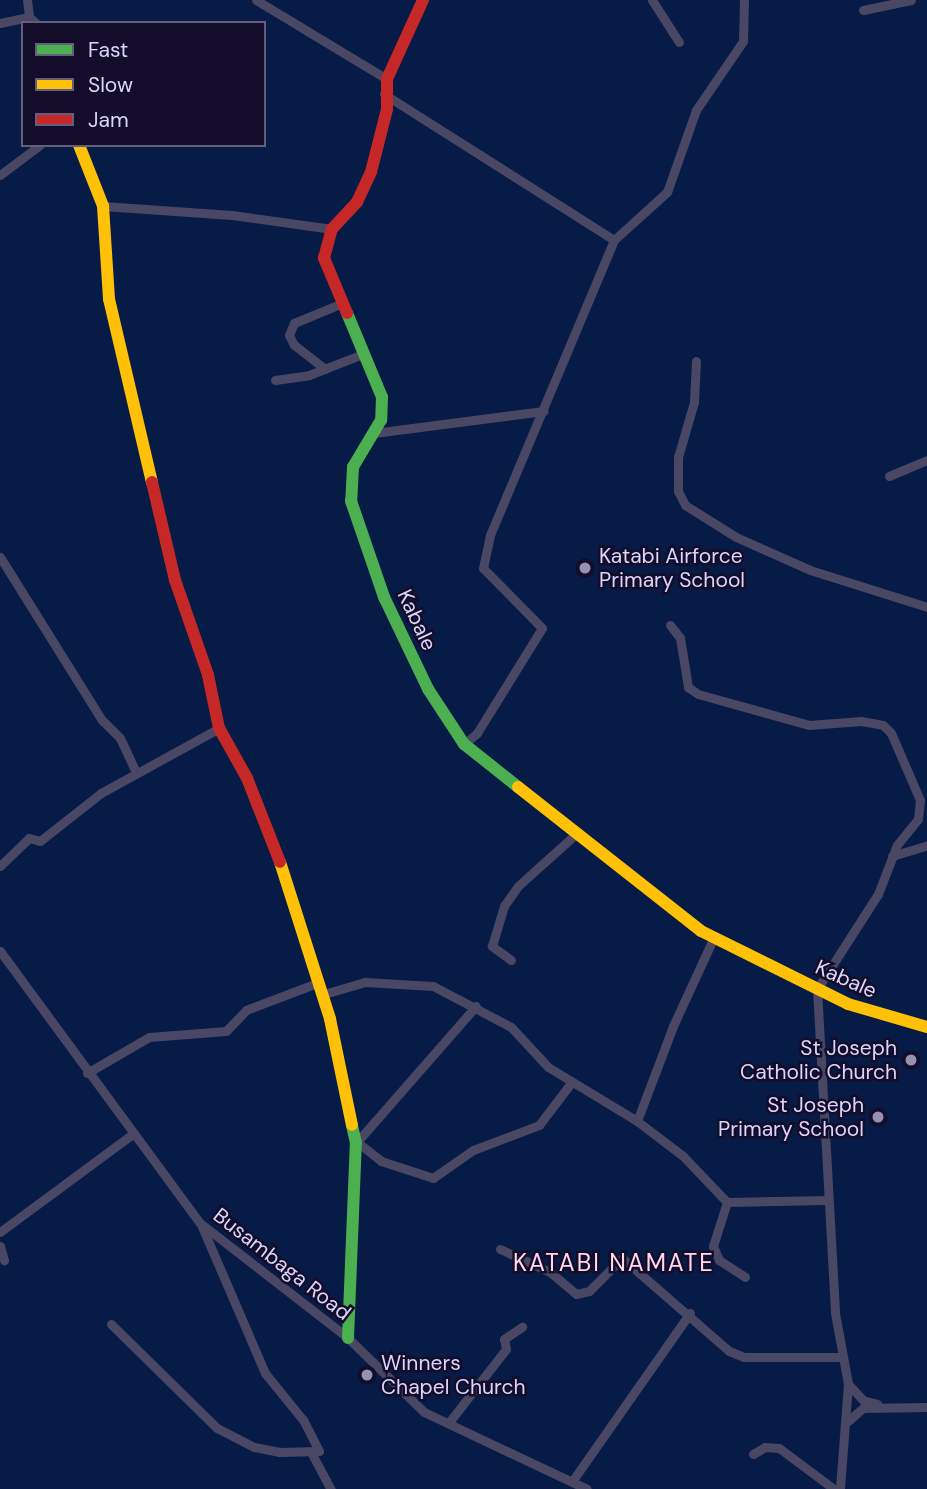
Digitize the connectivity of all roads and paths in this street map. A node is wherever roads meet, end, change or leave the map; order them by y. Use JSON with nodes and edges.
{"nodes":[{"id":1,"x":26,"y":0,"type":"edge"},
{"id":2,"x":256,"y":0,"type":"edge"},
{"id":3,"x":424,"y":0,"type":"edge"},
{"id":4,"x":652,"y":0,"type":"edge"},
{"id":5,"x":744,"y":0,"type":"edge"},
{"id":6,"x":911,"y":0,"type":"edge"},
{"id":7,"x":863,"y":10,"type":"dead end"},
{"id":8,"x":32,"y":20,"type":"edge"},
{"id":9,"x":21,"y":21,"type":"edge"},
{"id":10,"x":0,"y":23,"type":"edge"},
{"id":11,"x":679,"y":41,"type":"dead end"},
{"id":12,"x":387,"y":79,"type":"junction"},
{"id":13,"x":384,"y":94,"type":"junction"},
{"id":14,"x":37,"y":147,"type":"edge"},
{"id":15,"x":80,"y":147,"type":"edge"},
{"id":16,"x":0,"y":175,"type":"edge"},
{"id":17,"x":103,"y":206,"type":"junction"},
{"id":18,"x":332,"y":229,"type":"junction"},
{"id":19,"x":614,"y":240,"type":"junction"},
{"id":20,"x":340,"y":304,"type":"junction"},
{"id":21,"x":363,"y":354,"type":"junction"},
{"id":22,"x":696,"y":361,"type":"dead end"},
{"id":23,"x":325,"y":369,"type":"junction"},
{"id":24,"x":275,"y":380,"type":"dead end"},
{"id":25,"x":544,"y":411,"type":"junction"},
{"id":26,"x":374,"y":433,"type":"junction"},
{"id":27,"x":927,"y":460,"type":"edge"},
{"id":28,"x":890,"y":476,"type":"dead end"},
{"id":29,"x":0,"y":556,"type":"edge"},
{"id":30,"x":927,"y":607,"type":"edge"},
{"id":31,"x":670,"y":625,"type":"dead end"},
{"id":32,"x":219,"y":728,"type":"junction"},
{"id":33,"x":464,"y":744,"type":"junction"},
{"id":34,"x":136,"y":774,"type":"junction"},
{"id":35,"x":578,"y":832,"type":"junction"},
{"id":36,"x":927,"y":845,"type":"edge"},
{"id":37,"x":892,"y":856,"type":"junction"},
{"id":38,"x":0,"y":866,"type":"edge"},
{"id":39,"x":713,"y":939,"type":"junction"},
{"id":40,"x":0,"y":951,"type":"edge"},
{"id":41,"x":511,"y":960,"type":"dead end"},
{"id":42,"x":321,"y":988,"type":"junction"},
{"id":43,"x":817,"y":989,"type":"junction"},
{"id":44,"x":475,"y":1006,"type":"junction"},
{"id":45,"x":927,"y":1027,"type":"edge"},
{"id":46,"x":87,"y":1073,"type":"junction"},
{"id":47,"x":571,"y":1083,"type":"junction"},
{"id":48,"x":638,"y":1121,"type":"junction"},
{"id":49,"x":131,"y":1135,"type":"junction"},
{"id":50,"x":357,"y":1142,"type":"junction"},
{"id":51,"x":827,"y":1200,"type":"junction"},
{"id":52,"x":727,"y":1202,"type":"junction"},
{"id":53,"x":200,"y":1223,"type":"junction"},
{"id":54,"x":0,"y":1232,"type":"edge"},
{"id":55,"x":0,"y":1246,"type":"edge"},
{"id":56,"x":500,"y":1249,"type":"dead end"},
{"id":57,"x":4,"y":1260,"type":"dead end"},
{"id":58,"x":745,"y":1277,"type":"dead end"},
{"id":59,"x":690,"y":1312,"type":"junction"},
{"id":60,"x":111,"y":1324,"type":"dead end"},
{"id":61,"x":522,"y":1327,"type":"dead end"},
{"id":62,"x":348,"y":1338,"type":"junction"},
{"id":63,"x":842,"y":1357,"type":"junction"},
{"id":64,"x":848,"y":1384,"type":"junction"},
{"id":65,"x":886,"y":1406,"type":"junction"},
{"id":66,"x":927,"y":1407,"type":"edge"},
{"id":67,"x":450,"y":1421,"type":"junction"},
{"id":68,"x":848,"y":1421,"type":"junction"},
{"id":69,"x":312,"y":1454,"type":"junction"},
{"id":70,"x":753,"y":1454,"type":"dead end"},
{"id":71,"x":573,"y":1480,"type":"junction"},
{"id":72,"x":331,"y":1489,"type":"edge"},
{"id":73,"x":587,"y":1489,"type":"edge"},
{"id":74,"x":834,"y":1489,"type":"edge"},
{"id":75,"x":841,"y":1489,"type":"edge"}],
"edges":[{"from":1,"to":8,"type":"street"},
{"from":2,"to":12,"type":"street"},
{"from":3,"to":12,"type":"street"},
{"from":4,"to":11,"type":"street"},
{"from":5,"to":19,"type":"street"},
{"from":6,"to":7,"type":"street"},
{"from":9,"to":10,"type":"street"},
{"from":12,"to":13,"type":"street"},
{"from":13,"to":18,"type":"street"},
{"from":13,"to":19,"type":"street"},
{"from":14,"to":16,"type":"street"},
{"from":15,"to":17,"type":"street"},
{"from":17,"to":18,"type":"street"},
{"from":17,"to":32,"type":"street"},
{"from":18,"to":20,"type":"street","name":"Kabale"},
{"from":19,"to":25,"type":"street"},
{"from":20,"to":21,"type":"street","name":"Kabale"},
{"from":20,"to":23,"type":"street"},
{"from":21,"to":23,"type":"street"},
{"from":21,"to":26,"type":"street","name":"Kabale"},
{"from":22,"to":30,"type":"street"},
{"from":23,"to":24,"type":"street"},
{"from":25,"to":26,"type":"street"},
{"from":25,"to":33,"type":"street"},
{"from":26,"to":33,"type":"street","name":"Kabale"},
{"from":27,"to":28,"type":"street"},
{"from":29,"to":34,"type":"street"},
{"from":31,"to":37,"type":"street"},
{"from":32,"to":34,"type":"street"},
{"from":32,"to":42,"type":"street"},
{"from":33,"to":35,"type":"street","name":"Kabale"},
{"from":34,"to":38,"type":"street"},
{"from":35,"to":39,"type":"street","name":"Kabale"},
{"from":35,"to":41,"type":"street"},
{"from":36,"to":37,"type":"street"},
{"from":37,"to":43,"type":"street"},
{"from":39,"to":43,"type":"street","name":"Kabale"},
{"from":39,"to":48,"type":"street"},
{"from":40,"to":46,"type":"street","name":"Busambaga Road"},
{"from":42,"to":44,"type":"street"},
{"from":42,"to":46,"type":"street"},
{"from":42,"to":50,"type":"street"},
{"from":43,"to":45,"type":"street","name":"Kabale"},
{"from":43,"to":51,"type":"street"},
{"from":44,"to":47,"type":"street"},
{"from":44,"to":50,"type":"street"},
{"from":46,"to":49,"type":"street","name":"Busambaga Road"},
{"from":47,"to":48,"type":"street"},
{"from":47,"to":50,"type":"street"},
{"from":48,"to":52,"type":"street"},
{"from":49,"to":53,"type":"street","name":"Busambaga Road"},
{"from":49,"to":54,"type":"street"},
{"from":50,"to":62,"type":"street"},
{"from":51,"to":52,"type":"street"},
{"from":51,"to":63,"type":"street"},
{"from":52,"to":58,"type":"street"},
{"from":53,"to":62,"type":"street","name":"Busambaga Road"},
{"from":53,"to":69,"type":"street"},
{"from":55,"to":57,"type":"street"},
{"from":56,"to":59,"type":"street"},
{"from":59,"to":63,"type":"street"},
{"from":59,"to":71,"type":"street"},
{"from":60,"to":69,"type":"street"},
{"from":61,"to":67,"type":"street"},
{"from":62,"to":67,"type":"street","name":"Busambaga Road"},
{"from":63,"to":64,"type":"street"},
{"from":64,"to":65,"type":"street"},
{"from":64,"to":68,"type":"street"},
{"from":65,"to":66,"type":"street"},
{"from":65,"to":68,"type":"street"},
{"from":67,"to":71,"type":"street","name":"Busambaga Road"},
{"from":68,"to":75,"type":"street"},
{"from":69,"to":72,"type":"street"},
{"from":70,"to":74,"type":"street"},
{"from":71,"to":73,"type":"street","name":"Busambaga Road"}]}
